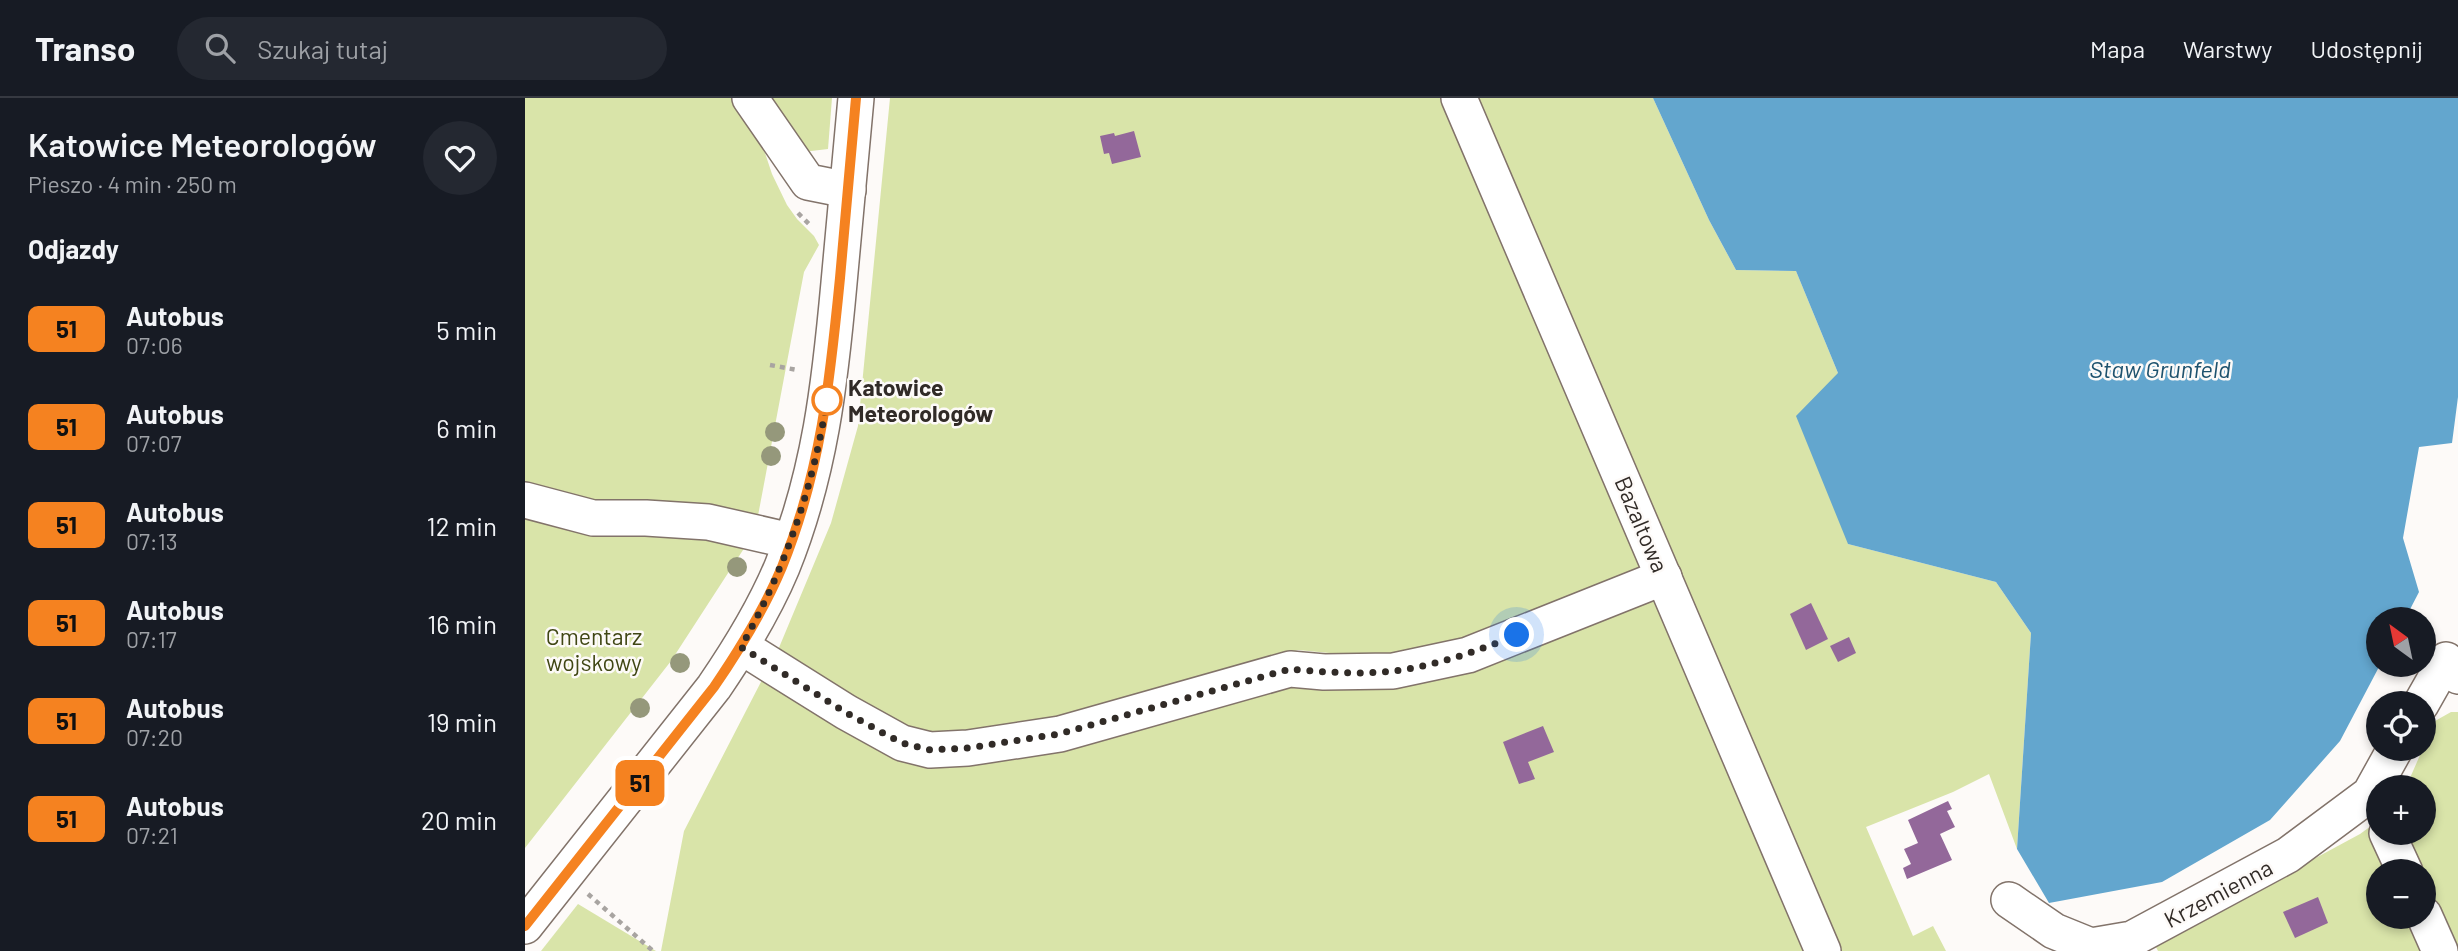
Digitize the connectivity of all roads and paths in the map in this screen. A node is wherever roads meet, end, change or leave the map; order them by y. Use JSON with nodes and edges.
{"nodes":[{"id":1,"x":750,"y":98,"type":"edge"},
{"id":2,"x":856,"y":98,"type":"edge"},
{"id":3,"x":1458,"y":98,"type":"edge"},
{"id":4,"x":848,"y":190,"type":"junction"},
{"id":5,"x":799,"y":359,"type":"dead end"},
{"id":6,"x":770,"y":365,"type":"dead end"},
{"id":7,"x":797,"y":370,"type":"junction"},
{"id":8,"x":796,"y":382,"type":"dead end"},
{"id":9,"x":525,"y":499,"type":"edge"},
{"id":10,"x":791,"y":541,"type":"junction"},
{"id":11,"x":1664,"y":577,"type":"junction"},
{"id":12,"x":741,"y":647,"type":"junction"},
{"id":13,"x":2458,"y":676,"type":"edge"},
{"id":14,"x":2428,"y":691,"type":"edge"},
{"id":15,"x":2366,"y":808,"type":"edge"},
{"id":16,"x":2010,"y":900,"type":"dead end"},
{"id":17,"x":607,"y":909,"type":"dead end"},
{"id":18,"x":525,"y":926,"type":"edge"},
{"id":19,"x":2430,"y":929,"type":"edge"},
{"id":20,"x":2135,"y":945,"type":"edge"},
{"id":21,"x":653,"y":951,"type":"edge"},
{"id":22,"x":1823,"y":951,"type":"edge"},
{"id":23,"x":2440,"y":951,"type":"edge"}],
"edges":[{"from":1,"to":4,"type":"street"},
{"from":2,"to":4,"type":"street"},
{"from":3,"to":11,"type":"street","name":"Bazaltowa"},
{"from":4,"to":10,"type":"street"},
{"from":5,"to":7,"type":"path"},
{"from":6,"to":7,"type":"path"},
{"from":7,"to":8,"type":"path"},
{"from":9,"to":10,"type":"street"},
{"from":10,"to":12,"type":"street"},
{"from":11,"to":12,"type":"street"},
{"from":11,"to":22,"type":"street","name":"Bazaltowa"},
{"from":12,"to":18,"type":"street"},
{"from":13,"to":14,"type":"street"},
{"from":15,"to":20,"type":"street","name":"Krzemienna"},
{"from":16,"to":20,"type":"street","name":"Krzemienna"},
{"from":17,"to":21,"type":"path"},
{"from":19,"to":23,"type":"street"}]}
